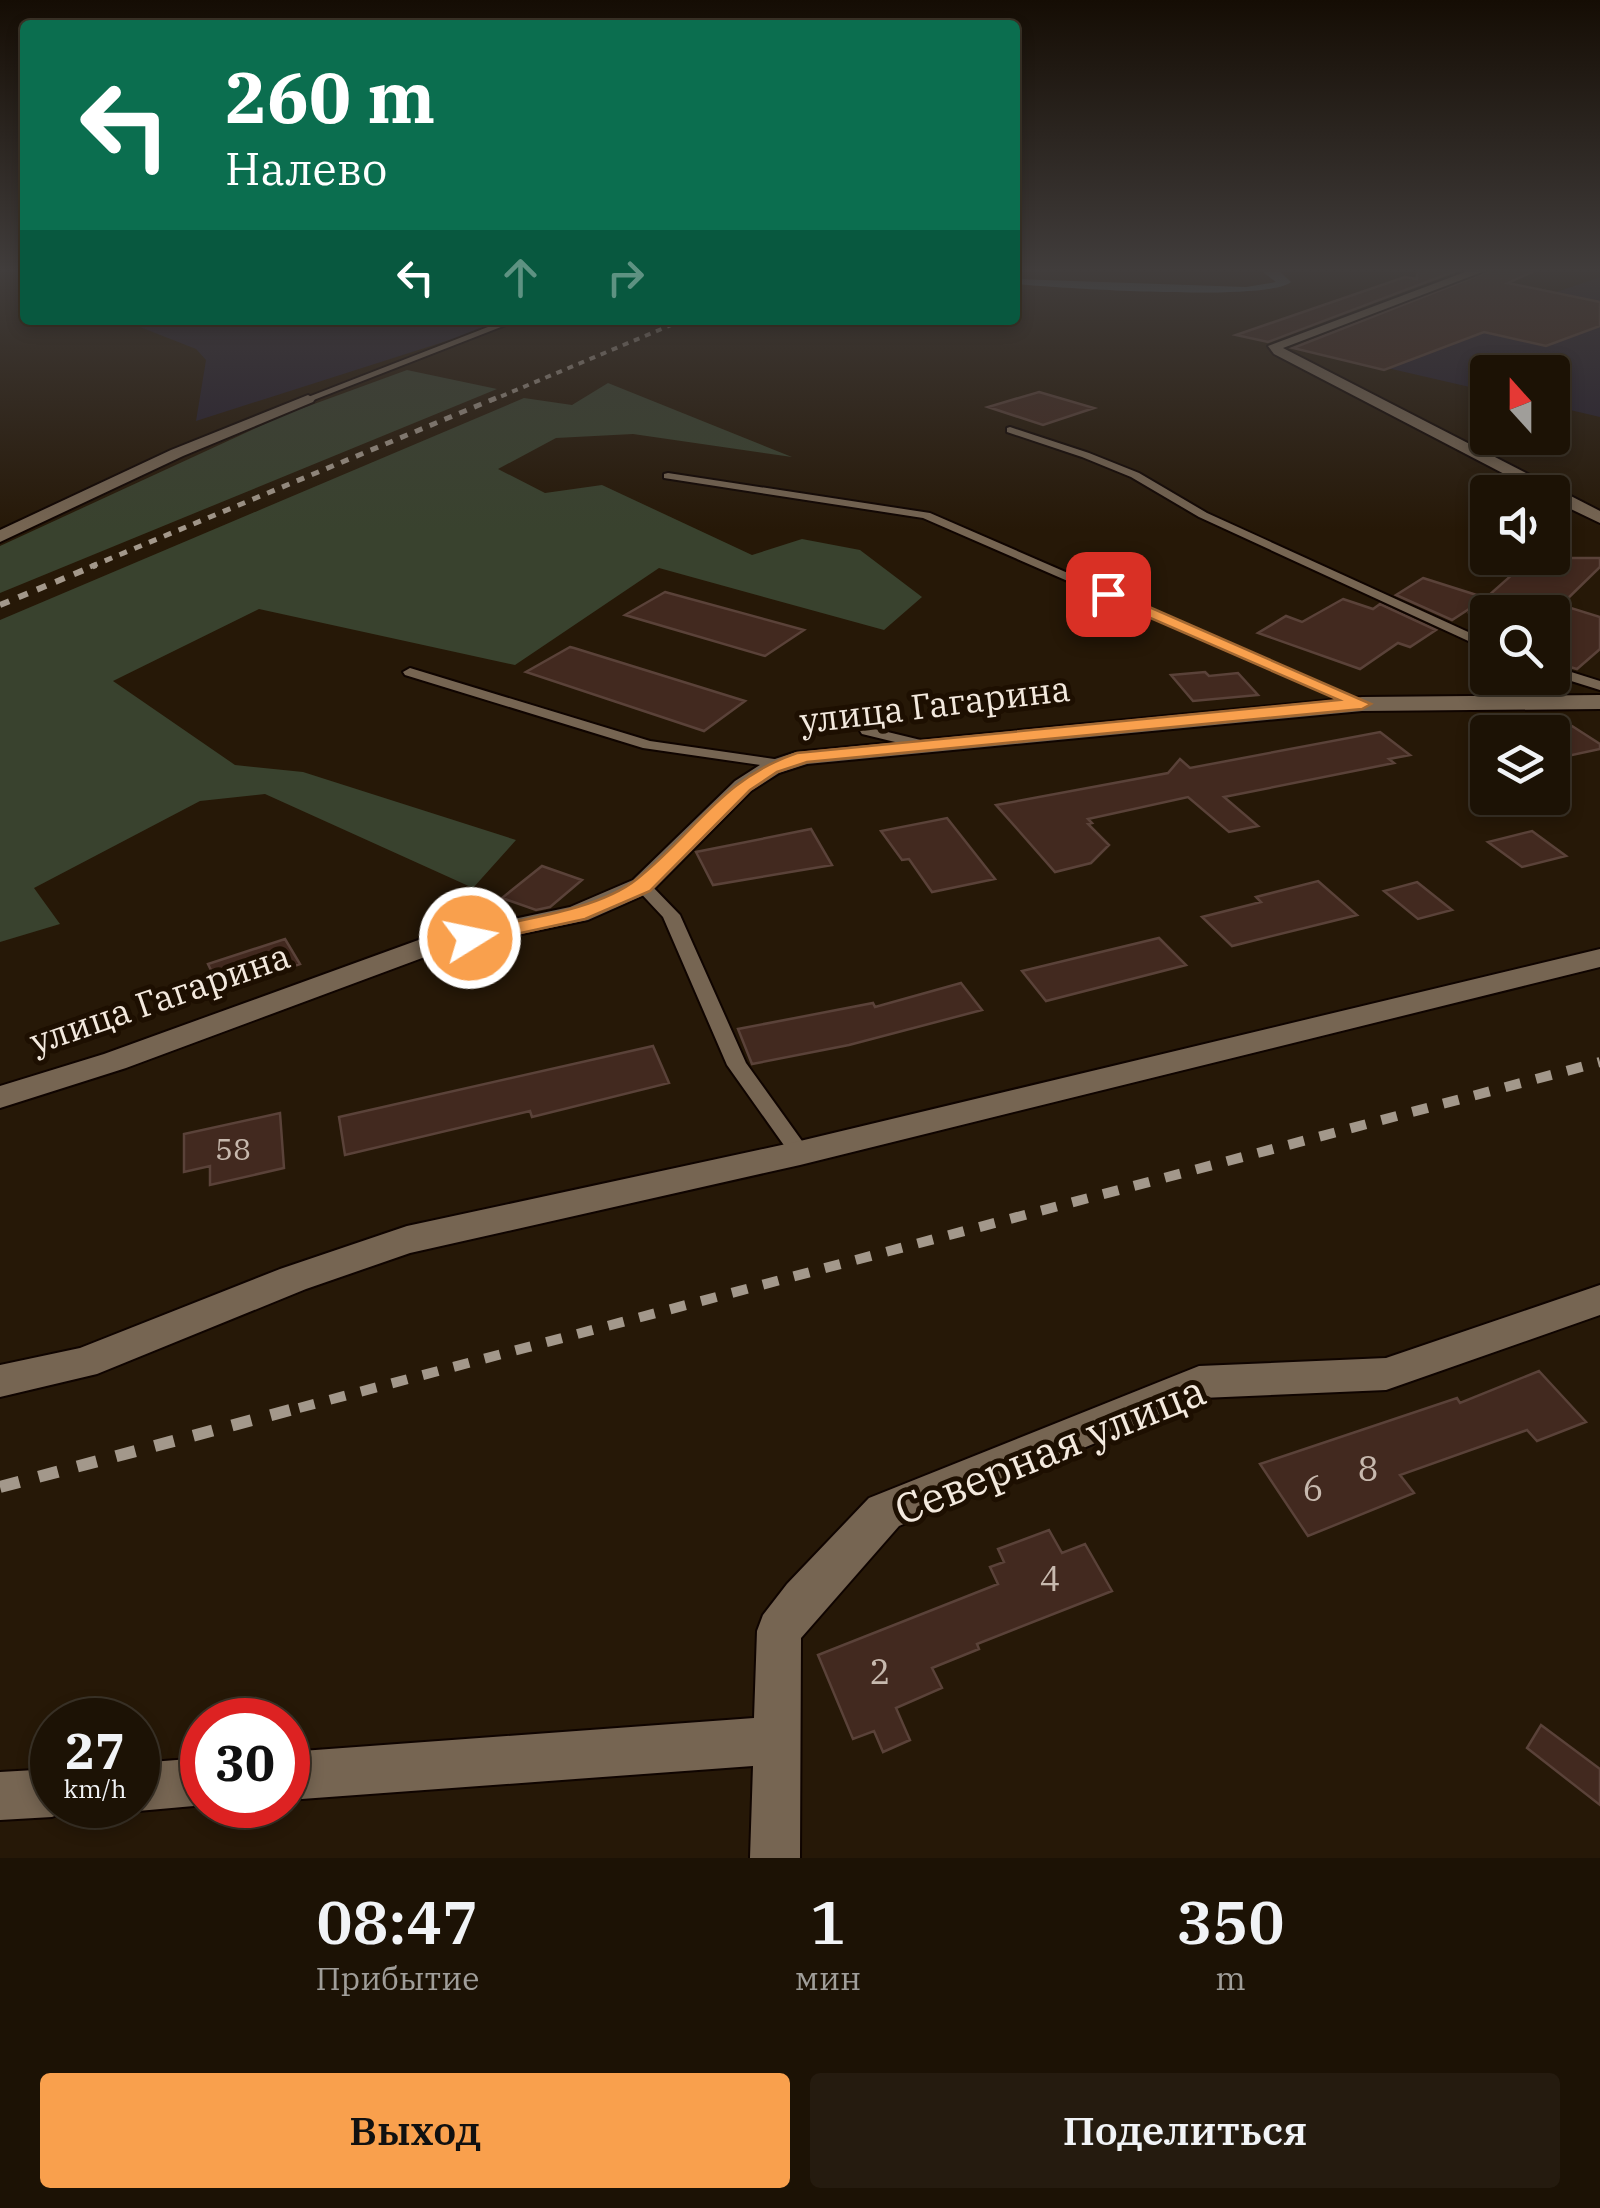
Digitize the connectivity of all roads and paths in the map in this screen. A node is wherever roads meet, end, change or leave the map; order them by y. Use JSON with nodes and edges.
{"nodes":[{"id":1,"x":423,"y":356,"type":"edge"},
{"id":2,"x":1288,"y":356,"type":"edge"},
{"id":3,"x":308,"y":399,"type":"joint"},
{"id":4,"x":1010,"y":430,"type":"dead end"},
{"id":5,"x":1517,"y":475,"type":"edge"},
{"id":6,"x":668,"y":476,"type":"dead end"},
{"id":7,"x":1570,"y":502,"type":"edge"},
{"id":8,"x":1600,"y":518,"type":"edge"},
{"id":9,"x":0,"y":537,"type":"edge"},
{"id":10,"x":1470,"y":638,"type":"edge"},
{"id":11,"x":410,"y":672,"type":"dead end"},
{"id":12,"x":1570,"y":676,"type":"edge"},
{"id":13,"x":1600,"y":686,"type":"edge"},
{"id":14,"x":1600,"y":702,"type":"edge"},
{"id":15,"x":1362,"y":704,"type":"junction"},
{"id":16,"x":867,"y":730,"type":"dead end"},
{"id":17,"x":924,"y":745,"type":"junction"},
{"id":18,"x":781,"y":764,"type":"junction"},
{"id":19,"x":642,"y":886,"type":"junction"},
{"id":20,"x":1600,"y":958,"type":"edge"},
{"id":21,"x":0,"y":1097,"type":"edge"},
{"id":22,"x":800,"y":1153,"type":"junction"},
{"id":23,"x":1600,"y":1300,"type":"edge"},
{"id":24,"x":0,"y":1381,"type":"edge"},
{"id":25,"x":776,"y":1740,"type":"junction"},
{"id":26,"x":310,"y":1774,"type":"edge"},
{"id":27,"x":30,"y":1794,"type":"edge"},
{"id":28,"x":0,"y":1796,"type":"edge"},
{"id":29,"x":776,"y":1858,"type":"edge"}],
"edges":[{"from":1,"to":3,"type":"lane"},
{"from":2,"to":5,"type":"street"},
{"from":3,"to":9,"type":"street"},
{"from":4,"to":10,"type":"lane"},
{"from":6,"to":15,"type":"lane"},
{"from":7,"to":8,"type":"street"},
{"from":11,"to":18,"type":"lane"},
{"from":12,"to":13,"type":"lane"},
{"from":14,"to":15,"type":"street","name":"улица Гагарина"},
{"from":15,"to":17,"type":"street","name":"улица Гагарина"},
{"from":16,"to":17,"type":"lane"},
{"from":17,"to":18,"type":"street","name":"улица Гагарина"},
{"from":18,"to":19,"type":"street","name":"улица Гагарина"},
{"from":19,"to":21,"type":"street","name":"улица Гагарина"},
{"from":19,"to":22,"type":"lane"},
{"from":20,"to":22,"type":"street"},
{"from":22,"to":24,"type":"street"},
{"from":23,"to":25,"type":"street","name":"Северная улица"},
{"from":25,"to":26,"type":"street"},
{"from":25,"to":29,"type":"street","name":"Северная улица"},
{"from":27,"to":28,"type":"street"}]}
